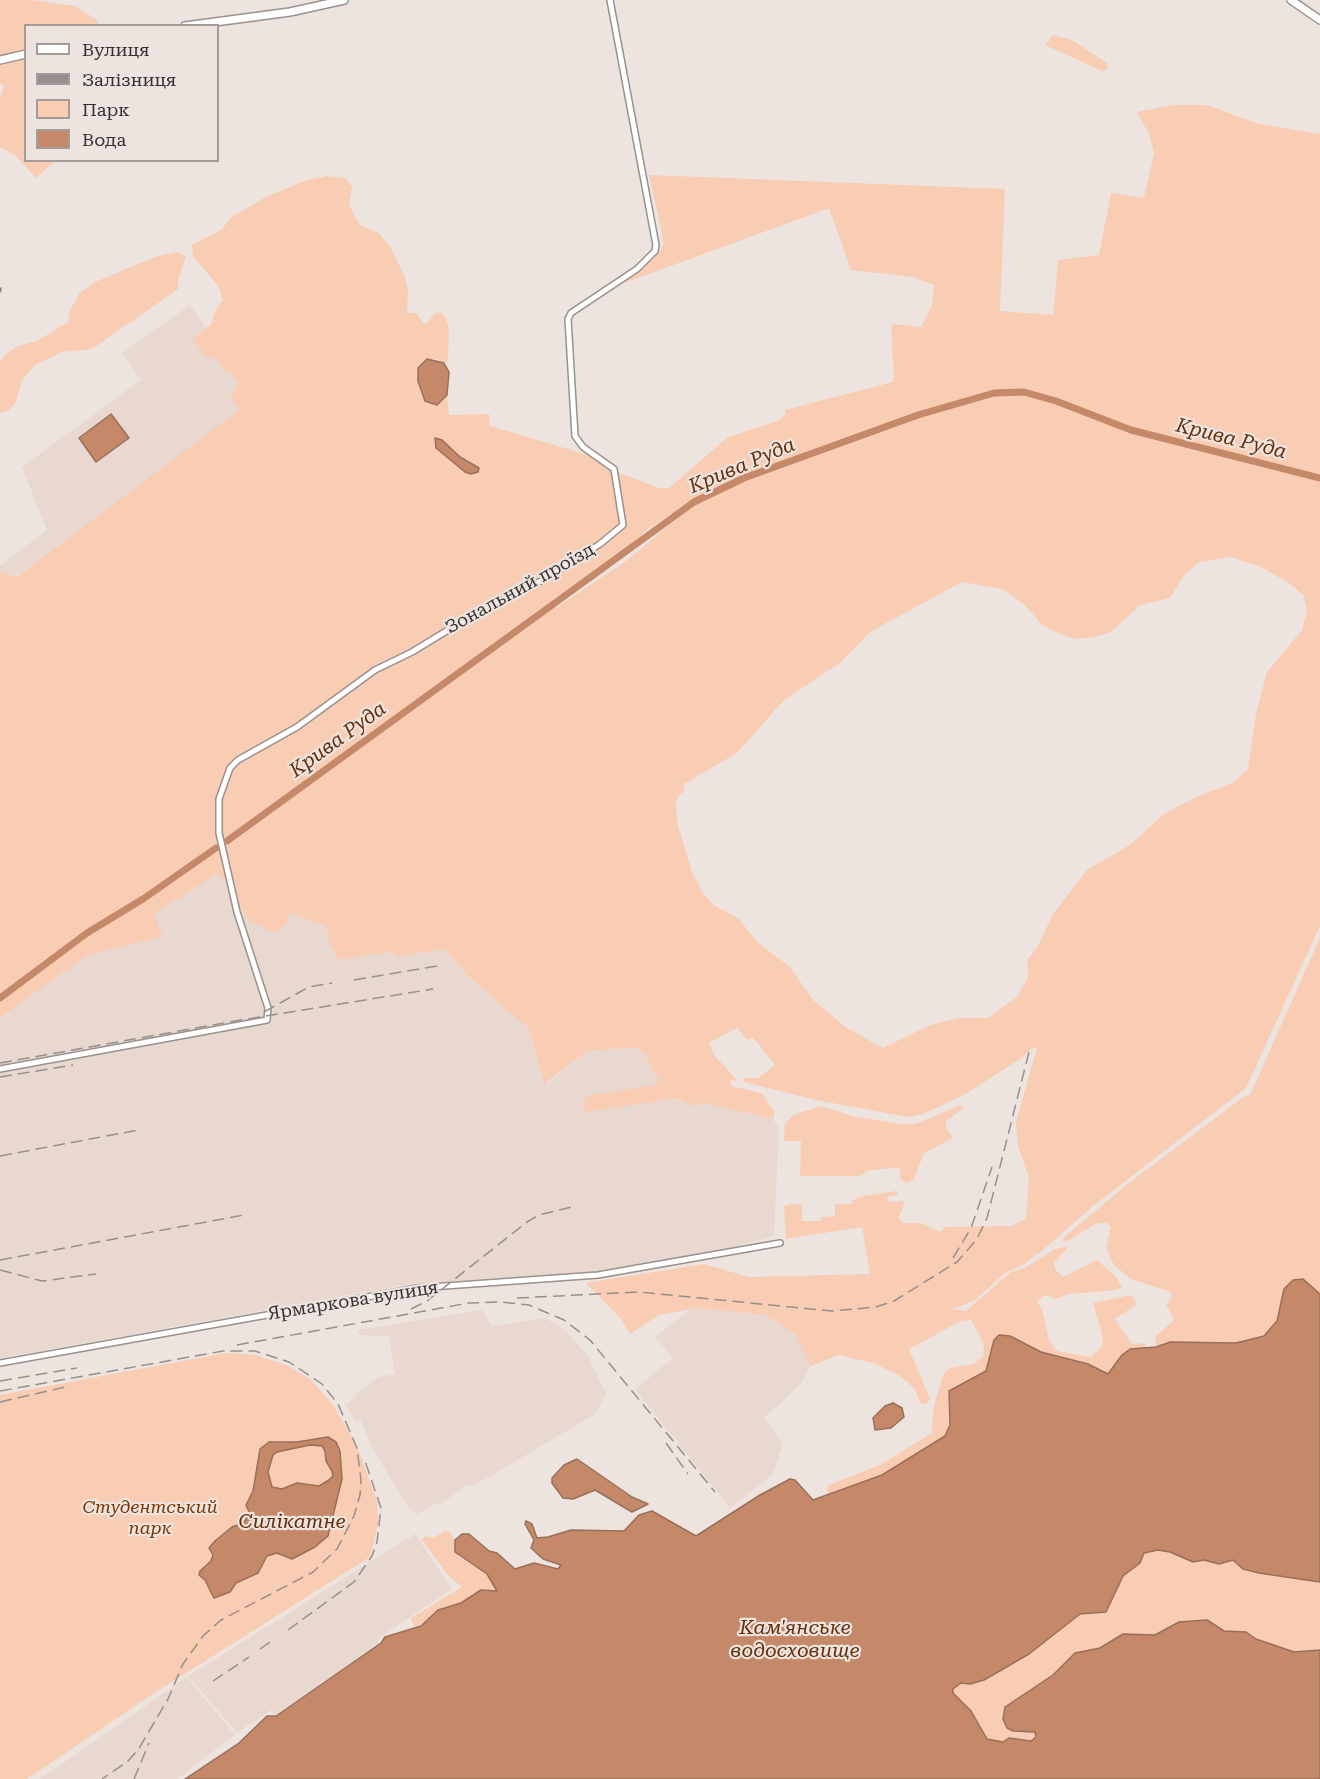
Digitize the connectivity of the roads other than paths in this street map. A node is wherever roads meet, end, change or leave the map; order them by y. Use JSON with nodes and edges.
{"nodes":[{"id":1,"x":344,"y":0,"type":"edge"},
{"id":2,"x":610,"y":0,"type":"edge"},
{"id":3,"x":1291,"y":0,"type":"edge"},
{"id":4,"x":1320,"y":20,"type":"edge"},
{"id":5,"x":200,"y":24,"type":"edge"},
{"id":6,"x":24,"y":54,"type":"edge"},
{"id":7,"x":0,"y":60,"type":"edge"},
{"id":8,"x":0,"y":1069,"type":"edge"},
{"id":9,"x":780,"y":1243,"type":"dead end"},
{"id":10,"x":0,"y":1363,"type":"edge"}],
"edges":[{"from":1,"to":5,"type":"main road"},
{"from":2,"to":8,"type":"street","name":"Зональний проїзд"},
{"from":3,"to":4,"type":"main road"},
{"from":6,"to":7,"type":"main road"},
{"from":9,"to":10,"type":"street","name":"Ярмаркова вулиця"}]}
